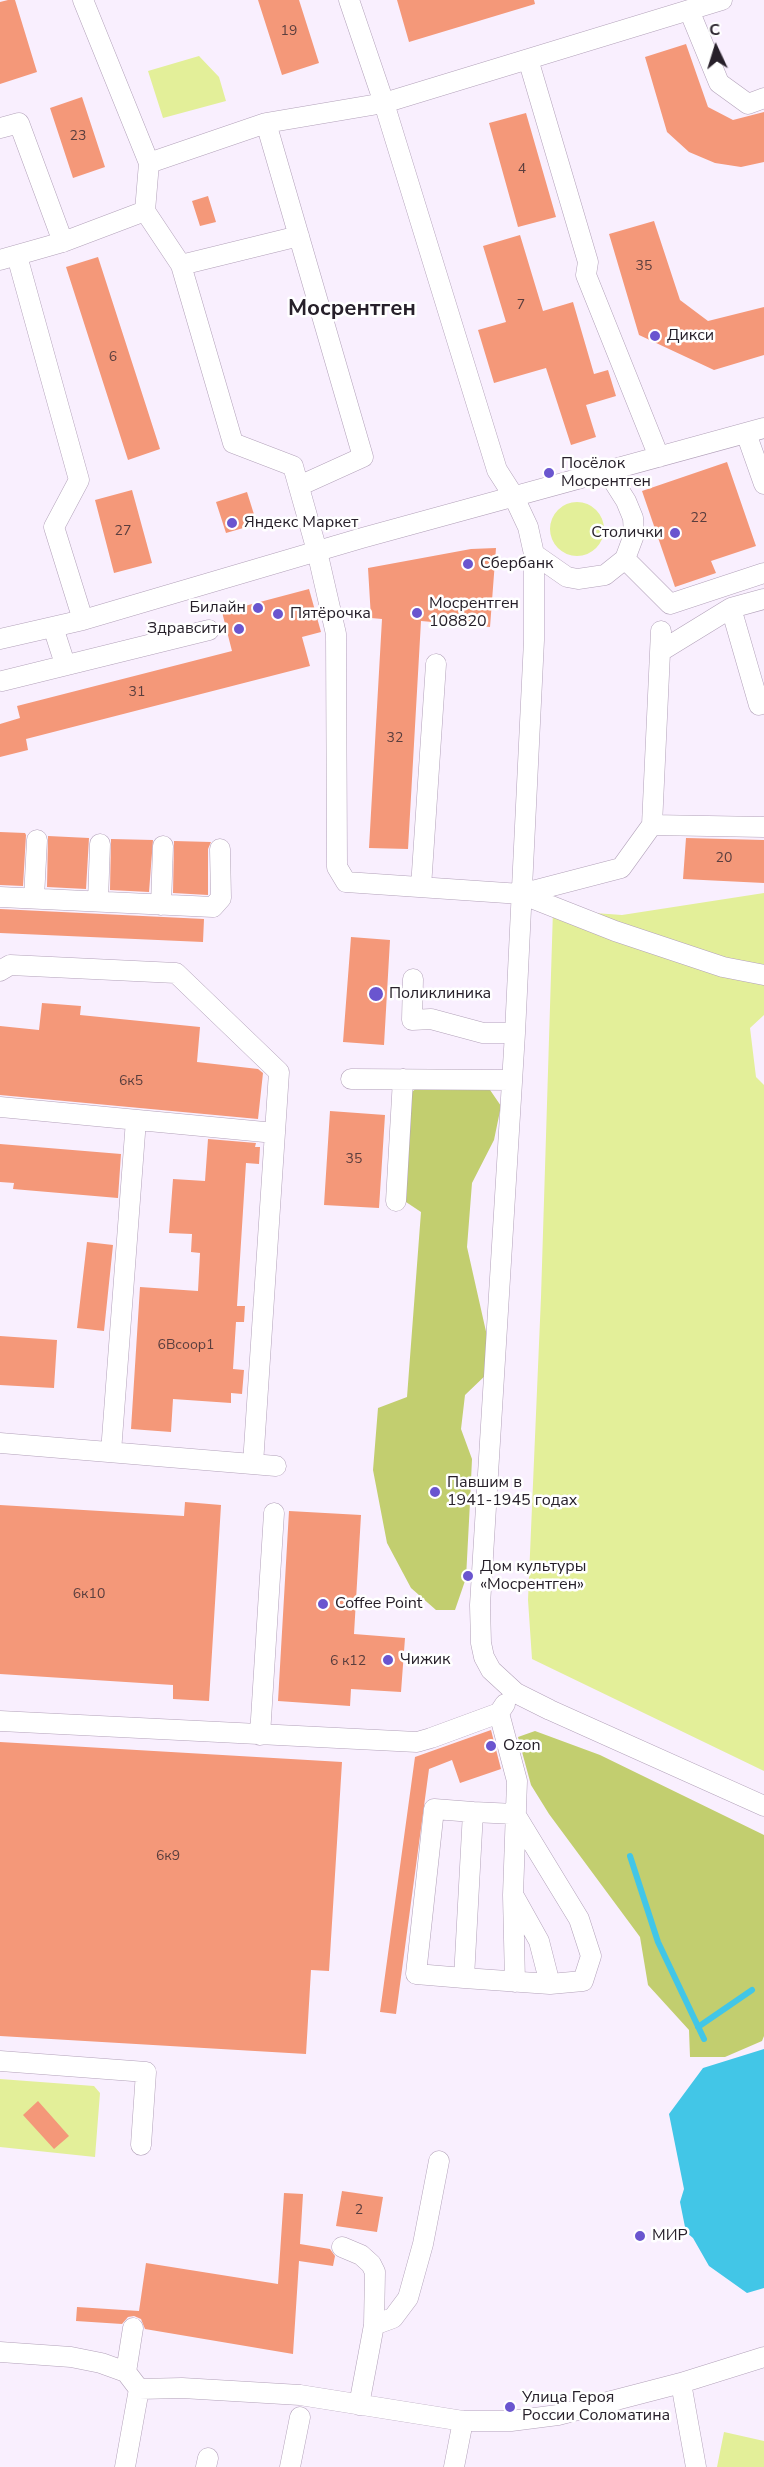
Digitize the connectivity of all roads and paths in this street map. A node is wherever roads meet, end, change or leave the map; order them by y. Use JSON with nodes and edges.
{"nodes":[{"id":1,"x":83,"y":0,"type":"edge"},
{"id":2,"x":349,"y":0,"type":"edge"},
{"id":3,"x":722,"y":0,"type":"edge"},
{"id":4,"x":689,"y":10,"type":"junction"},
{"id":5,"x":528,"y":59,"type":"junction"},
{"id":6,"x":764,"y":98,"type":"edge"},
{"id":7,"x":384,"y":103,"type":"junction"},
{"id":8,"x":266,"y":123,"type":"junction"},
{"id":9,"x":0,"y":128,"type":"edge"},
{"id":10,"x":149,"y":163,"type":"junction"},
{"id":11,"x":145,"y":211,"type":"junction"},
{"id":12,"x":299,"y":236,"type":"junction"},
{"id":13,"x":63,"y":242,"type":"junction"},
{"id":14,"x":9,"y":258,"type":"edge"},
{"id":15,"x":181,"y":265,"type":"junction"},
{"id":16,"x":755,"y":430,"type":"edge"},
{"id":17,"x":658,"y":456,"type":"junction"},
{"id":18,"x":607,"y":471,"type":"junction"},
{"id":19,"x":764,"y":484,"type":"edge"},
{"id":20,"x":298,"y":486,"type":"junction"},
{"id":21,"x":513,"y":495,"type":"junction"},
{"id":22,"x":317,"y":550,"type":"junction"},
{"id":23,"x":534,"y":554,"type":"junction"},
{"id":24,"x":625,"y":559,"type":"junction"},
{"id":25,"x":764,"y":573,"type":"edge"},
{"id":26,"x":764,"y":599,"type":"edge"},
{"id":27,"x":731,"y":608,"type":"junction"},
{"id":28,"x":83,"y":620,"type":"junction"},
{"id":29,"x":53,"y":627,"type":"junction"},
{"id":30,"x":209,"y":630,"type":"dead end"},
{"id":31,"x":661,"y":631,"type":"dead end"},
{"id":32,"x":0,"y":639,"type":"edge"},
{"id":33,"x":661,"y":651,"type":"junction"},
{"id":34,"x":65,"y":664,"type":"junction"},
{"id":35,"x":436,"y":664,"type":"dead end"},
{"id":36,"x":2,"y":681,"type":"dead end"},
{"id":37,"x":759,"y":705,"type":"dead end"},
{"id":38,"x":652,"y":825,"type":"junction"},
{"id":39,"x":764,"y":827,"type":"edge"},
{"id":40,"x":37,"y":840,"type":"dead end"},
{"id":41,"x":100,"y":844,"type":"dead end"},
{"id":42,"x":163,"y":846,"type":"dead end"},
{"id":43,"x":220,"y":849,"type":"dead end"},
{"id":44,"x":421,"y":887,"type":"junction"},
{"id":45,"x":521,"y":894,"type":"junction"},
{"id":46,"x":0,"y":897,"type":"edge"},
{"id":47,"x":34,"y":898,"type":"junction"},
{"id":48,"x":98,"y":901,"type":"junction"},
{"id":49,"x":161,"y":905,"type":"junction"},
{"id":50,"x":0,"y":971,"type":"edge"},
{"id":51,"x":764,"y":975,"type":"edge"},
{"id":52,"x":413,"y":979,"type":"dead end"},
{"id":53,"x":515,"y":1033,"type":"junction"},
{"id":54,"x":351,"y":1078,"type":"dead end"},
{"id":55,"x":403,"y":1079,"type":"junction"},
{"id":56,"x":512,"y":1080,"type":"junction"},
{"id":57,"x":0,"y":1107,"type":"edge"},
{"id":58,"x":136,"y":1120,"type":"junction"},
{"id":59,"x":275,"y":1133,"type":"junction"},
{"id":60,"x":396,"y":1201,"type":"dead end"},
{"id":61,"x":0,"y":1443,"type":"edge"},
{"id":62,"x":111,"y":1452,"type":"junction"},
{"id":63,"x":253,"y":1464,"type":"junction"},
{"id":64,"x":276,"y":1466,"type":"dead end"},
{"id":65,"x":274,"y":1513,"type":"dead end"},
{"id":66,"x":516,"y":1693,"type":"junction"},
{"id":67,"x":499,"y":1713,"type":"junction"},
{"id":68,"x":0,"y":1721,"type":"edge"},
{"id":69,"x":260,"y":1736,"type":"junction"},
{"id":70,"x":764,"y":1806,"type":"edge"},
{"id":71,"x":473,"y":1812,"type":"junction"},
{"id":72,"x":515,"y":1814,"type":"junction"},
{"id":73,"x":513,"y":1895,"type":"junction"},
{"id":74,"x":464,"y":1978,"type":"junction"},
{"id":75,"x":515,"y":1982,"type":"junction"},
{"id":76,"x":550,"y":1984,"type":"junction"},
{"id":77,"x":0,"y":2061,"type":"edge"},
{"id":78,"x":141,"y":2145,"type":"dead end"},
{"id":79,"x":439,"y":2162,"type":"dead end"},
{"id":80,"x":342,"y":2247,"type":"dead end"},
{"id":81,"x":374,"y":2325,"type":"junction"},
{"id":82,"x":133,"y":2328,"type":"dead end"},
{"id":83,"x":0,"y":2352,"type":"edge"},
{"id":84,"x":764,"y":2357,"type":"edge"},
{"id":85,"x":126,"y":2372,"type":"junction"},
{"id":86,"x":681,"y":2383,"type":"junction"},
{"id":87,"x":139,"y":2390,"type":"junction"},
{"id":88,"x":359,"y":2405,"type":"junction"},
{"id":89,"x":300,"y":2417,"type":"dead end"},
{"id":90,"x":463,"y":2421,"type":"junction"},
{"id":91,"x":125,"y":2467,"type":"edge"},
{"id":92,"x":290,"y":2467,"type":"edge"},
{"id":93,"x":454,"y":2467,"type":"edge"},
{"id":94,"x":696,"y":2467,"type":"edge"}],
"edges":[{"from":1,"to":10,"type":"street"},
{"from":2,"to":7,"type":"street"},
{"from":3,"to":4,"type":"street"},
{"from":4,"to":5,"type":"street"},
{"from":4,"to":6,"type":"street"},
{"from":5,"to":7,"type":"street"},
{"from":5,"to":17,"type":"street"},
{"from":7,"to":8,"type":"street"},
{"from":7,"to":21,"type":"street"},
{"from":8,"to":10,"type":"street"},
{"from":8,"to":12,"type":"street"},
{"from":9,"to":13,"type":"street"},
{"from":10,"to":11,"type":"street"},
{"from":11,"to":13,"type":"street"},
{"from":11,"to":15,"type":"street"},
{"from":12,"to":15,"type":"street"},
{"from":12,"to":20,"type":"street"},
{"from":13,"to":14,"type":"street"},
{"from":14,"to":28,"type":"street"},
{"from":15,"to":20,"type":"street"},
{"from":16,"to":17,"type":"street"},
{"from":16,"to":19,"type":"street"},
{"from":17,"to":18,"type":"street"},
{"from":18,"to":21,"type":"street"},
{"from":18,"to":24,"type":"street"},
{"from":20,"to":22,"type":"street"},
{"from":21,"to":22,"type":"street"},
{"from":21,"to":23,"type":"street"},
{"from":22,"to":28,"type":"street"},
{"from":22,"to":44,"type":"street"},
{"from":23,"to":24,"type":"street"},
{"from":23,"to":45,"type":"street"},
{"from":24,"to":25,"type":"street"},
{"from":26,"to":27,"type":"street"},
{"from":27,"to":33,"type":"street"},
{"from":27,"to":37,"type":"street"},
{"from":28,"to":29,"type":"street"},
{"from":29,"to":32,"type":"street"},
{"from":29,"to":34,"type":"street"},
{"from":30,"to":34,"type":"street"},
{"from":31,"to":33,"type":"street"},
{"from":33,"to":38,"type":"street"},
{"from":34,"to":36,"type":"street"},
{"from":35,"to":44,"type":"street"},
{"from":38,"to":39,"type":"street"},
{"from":38,"to":45,"type":"street"},
{"from":40,"to":47,"type":"street"},
{"from":41,"to":48,"type":"street"},
{"from":42,"to":49,"type":"street"},
{"from":43,"to":49,"type":"street"},
{"from":44,"to":45,"type":"street"},
{"from":45,"to":51,"type":"street"},
{"from":45,"to":53,"type":"street"},
{"from":46,"to":47,"type":"street"},
{"from":47,"to":48,"type":"street"},
{"from":48,"to":49,"type":"street"},
{"from":50,"to":59,"type":"street"},
{"from":52,"to":53,"type":"street"},
{"from":53,"to":56,"type":"street"},
{"from":54,"to":55,"type":"street"},
{"from":55,"to":56,"type":"street"},
{"from":55,"to":60,"type":"street"},
{"from":56,"to":66,"type":"street"},
{"from":57,"to":58,"type":"street"},
{"from":58,"to":59,"type":"street"},
{"from":58,"to":62,"type":"street"},
{"from":59,"to":63,"type":"street"},
{"from":61,"to":62,"type":"street"},
{"from":62,"to":63,"type":"street"},
{"from":63,"to":64,"type":"street"},
{"from":65,"to":69,"type":"street"},
{"from":66,"to":67,"type":"street"},
{"from":66,"to":70,"type":"street"},
{"from":67,"to":69,"type":"street"},
{"from":67,"to":72,"type":"street"},
{"from":68,"to":69,"type":"street"},
{"from":71,"to":72,"type":"street"},
{"from":71,"to":74,"type":"street"},
{"from":71,"to":74,"type":"street"},
{"from":72,"to":73,"type":"street"},
{"from":72,"to":76,"type":"street"},
{"from":73,"to":75,"type":"street"},
{"from":73,"to":76,"type":"street"},
{"from":74,"to":75,"type":"street"},
{"from":75,"to":76,"type":"street"},
{"from":77,"to":78,"type":"street"},
{"from":79,"to":81,"type":"street"},
{"from":80,"to":81,"type":"street"},
{"from":81,"to":88,"type":"street"},
{"from":82,"to":85,"type":"street"},
{"from":83,"to":85,"type":"street"},
{"from":84,"to":86,"type":"street"},
{"from":85,"to":87,"type":"street"},
{"from":86,"to":90,"type":"street"},
{"from":86,"to":94,"type":"street"},
{"from":87,"to":88,"type":"street"},
{"from":87,"to":91,"type":"street"},
{"from":88,"to":90,"type":"street"},
{"from":89,"to":92,"type":"street"},
{"from":90,"to":93,"type":"street"}]}
